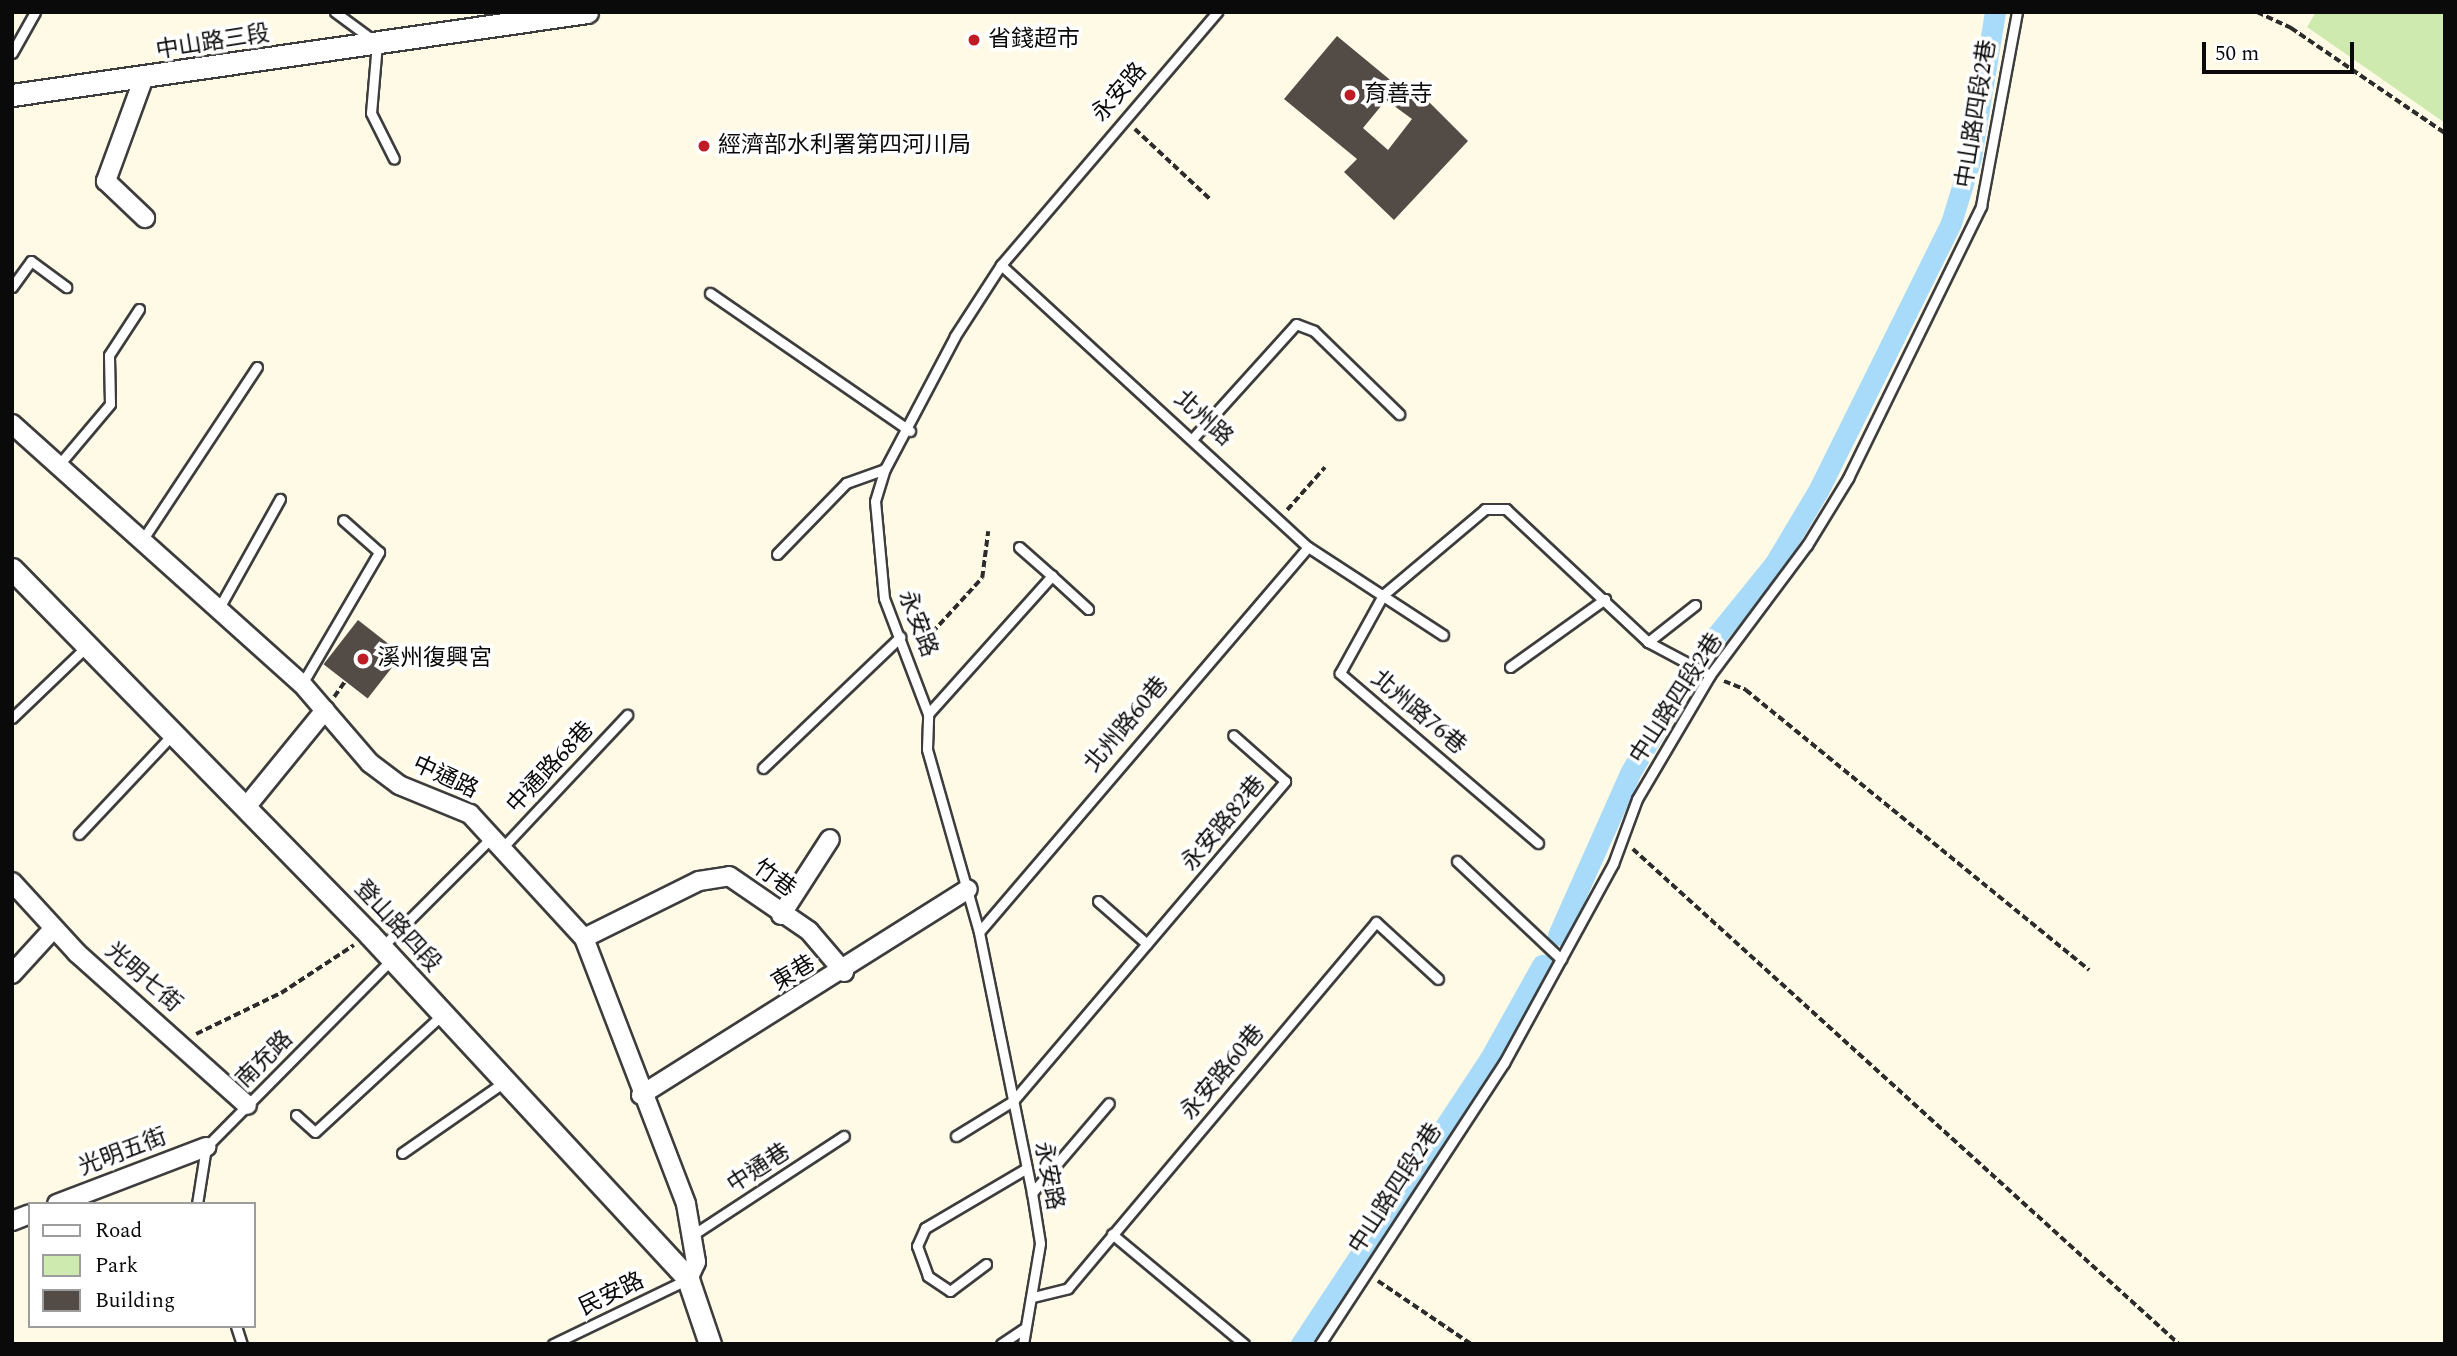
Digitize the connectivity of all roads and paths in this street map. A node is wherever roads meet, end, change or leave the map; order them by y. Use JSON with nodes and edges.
{"nodes":[{"id":1,"x":35,"y":12,"type":"edge"},
{"id":2,"x":335,"y":12,"type":"edge"},
{"id":3,"x":587,"y":12,"type":"edge"},
{"id":4,"x":1217,"y":12,"type":"edge"},
{"id":5,"x":2017,"y":12,"type":"edge"},
{"id":6,"x":2257,"y":12,"type":"edge"},
{"id":7,"x":377,"y":43,"type":"junction"},
{"id":8,"x":12,"y":53,"type":"edge"},
{"id":9,"x":143,"y":80,"type":"junction"},
{"id":10,"x":12,"y":95,"type":"edge"},
{"id":11,"x":1123,"y":118,"type":"junction"},
{"id":12,"x":2445,"y":133,"type":"edge"},
{"id":13,"x":394,"y":159,"type":"dead end"},
{"id":14,"x":1210,"y":199,"type":"dead end"},
{"id":15,"x":145,"y":218,"type":"dead end"},
{"id":16,"x":1001,"y":265,"type":"junction"},
{"id":17,"x":12,"y":287,"type":"edge"},
{"id":18,"x":66,"y":287,"type":"dead end"},
{"id":19,"x":710,"y":293,"type":"dead end"},
{"id":20,"x":139,"y":309,"type":"dead end"},
{"id":21,"x":257,"y":367,"type":"dead end"},
{"id":22,"x":1399,"y":414,"type":"dead end"},
{"id":23,"x":12,"y":424,"type":"edge"},
{"id":24,"x":910,"y":431,"type":"junction"},
{"id":25,"x":1194,"y":437,"type":"junction"},
{"id":26,"x":1325,"y":467,"type":"dead end"},
{"id":27,"x":55,"y":468,"type":"junction"},
{"id":28,"x":885,"y":469,"type":"junction"},
{"id":29,"x":280,"y":499,"type":"dead end"},
{"id":30,"x":1281,"y":517,"type":"junction"},
{"id":31,"x":343,"y":520,"type":"dead end"},
{"id":32,"x":988,"y":531,"type":"dead end"},
{"id":33,"x":141,"y":542,"type":"junction"},
{"id":34,"x":1308,"y":547,"type":"junction"},
{"id":35,"x":1019,"y":548,"type":"dead end"},
{"id":36,"x":777,"y":554,"type":"dead end"},
{"id":37,"x":12,"y":569,"type":"edge"},
{"id":38,"x":1052,"y":576,"type":"junction"},
{"id":39,"x":1383,"y":595,"type":"junction"},
{"id":40,"x":1605,"y":599,"type":"junction"},
{"id":41,"x":1695,"y":605,"type":"dead end"},
{"id":42,"x":219,"y":608,"type":"junction"},
{"id":43,"x":1088,"y":609,"type":"dead end"},
{"id":44,"x":1443,"y":635,"type":"dead end"},
{"id":45,"x":900,"y":638,"type":"junction"},
{"id":46,"x":1648,"y":642,"type":"junction"},
{"id":47,"x":88,"y":646,"type":"junction"},
{"id":48,"x":909,"y":657,"type":"junction"},
{"id":49,"x":1510,"y":667,"type":"dead end"},
{"id":50,"x":1710,"y":675,"type":"junction"},
{"id":51,"x":345,"y":681,"type":"dead end"},
{"id":52,"x":302,"y":684,"type":"junction"},
{"id":53,"x":336,"y":694,"type":"dead end"},
{"id":54,"x":325,"y":710,"type":"junction"},
{"id":55,"x":928,"y":714,"type":"junction"},
{"id":56,"x":627,"y":715,"type":"dead end"},
{"id":57,"x":12,"y":719,"type":"edge"},
{"id":58,"x":174,"y":733,"type":"junction"},
{"id":59,"x":1233,"y":734,"type":"dead end"},
{"id":60,"x":763,"y":768,"type":"dead end"},
{"id":61,"x":246,"y":807,"type":"junction"},
{"id":62,"x":79,"y":834,"type":"dead end"},
{"id":63,"x":830,"y":839,"type":"dead end"},
{"id":64,"x":1621,"y":839,"type":"junction"},
{"id":65,"x":498,"y":841,"type":"junction"},
{"id":66,"x":1538,"y":843,"type":"dead end"},
{"id":67,"x":1457,"y":861,"type":"dead end"},
{"id":68,"x":12,"y":882,"type":"edge"},
{"id":69,"x":968,"y":889,"type":"junction"},
{"id":70,"x":1098,"y":901,"type":"dead end"},
{"id":71,"x":781,"y":915,"type":"junction"},
{"id":72,"x":54,"y":928,"type":"junction"},
{"id":73,"x":979,"y":932,"type":"junction"},
{"id":74,"x":584,"y":938,"type":"junction"},
{"id":75,"x":1147,"y":944,"type":"junction"},
{"id":76,"x":381,"y":947,"type":"junction"},
{"id":77,"x":1561,"y":959,"type":"junction"},
{"id":78,"x":2089,"y":970,"type":"dead end"},
{"id":79,"x":844,"y":972,"type":"junction"},
{"id":80,"x":12,"y":974,"type":"edge"},
{"id":81,"x":1438,"y":979,"type":"dead end"},
{"id":82,"x":443,"y":1014,"type":"junction"},
{"id":83,"x":179,"y":1042,"type":"junction"},
{"id":84,"x":505,"y":1082,"type":"junction"},
{"id":85,"x":641,"y":1095,"type":"junction"},
{"id":86,"x":1013,"y":1101,"type":"junction"},
{"id":87,"x":1109,"y":1103,"type":"dead end"},
{"id":88,"x":247,"y":1105,"type":"junction"},
{"id":89,"x":296,"y":1115,"type":"dead end"},
{"id":90,"x":844,"y":1136,"type":"dead end"},
{"id":91,"x":956,"y":1136,"type":"dead end"},
{"id":92,"x":206,"y":1147,"type":"junction"},
{"id":93,"x":402,"y":1153,"type":"dead end"},
{"id":94,"x":1027,"y":1168,"type":"junction"},
{"id":95,"x":1032,"y":1194,"type":"junction"},
{"id":96,"x":62,"y":1202,"type":"edge"},
{"id":97,"x":197,"y":1202,"type":"edge"},
{"id":98,"x":694,"y":1234,"type":"junction"},
{"id":99,"x":1112,"y":1234,"type":"junction"},
{"id":100,"x":986,"y":1264,"type":"dead end"},
{"id":101,"x":1364,"y":1272,"type":"junction"},
{"id":102,"x":688,"y":1279,"type":"junction"},
{"id":103,"x":1033,"y":1297,"type":"junction"},
{"id":104,"x":1023,"y":1329,"type":"junction"},
{"id":105,"x":553,"y":1344,"type":"edge"},
{"id":106,"x":710,"y":1344,"type":"edge"},
{"id":107,"x":1001,"y":1344,"type":"edge"},
{"id":108,"x":1023,"y":1344,"type":"edge"},
{"id":109,"x":1244,"y":1344,"type":"edge"},
{"id":110,"x":1320,"y":1344,"type":"edge"},
{"id":111,"x":1471,"y":1344,"type":"edge"},
{"id":112,"x":2179,"y":1344,"type":"edge"}],
"edges":[{"from":1,"to":8,"type":"lane"},
{"from":2,"to":7,"type":"lane"},
{"from":3,"to":7,"type":"street","name":"中山路三段"},
{"from":4,"to":11,"type":"lane","name":"永安路"},
{"from":5,"to":50,"type":"lane","name":"中山路四段2巷"},
{"from":6,"to":12,"type":"path"},
{"from":7,"to":9,"type":"street","name":"中山路三段"},
{"from":7,"to":13,"type":"lane"},
{"from":9,"to":10,"type":"street","name":"中山路三段"},
{"from":9,"to":15,"type":"street"},
{"from":11,"to":14,"type":"path"},
{"from":11,"to":16,"type":"lane","name":"永安路"},
{"from":16,"to":24,"type":"lane","name":"永安路"},
{"from":16,"to":25,"type":"lane","name":"北州路"},
{"from":17,"to":18,"type":"lane"},
{"from":19,"to":24,"type":"lane"},
{"from":20,"to":27,"type":"lane"},
{"from":21,"to":33,"type":"lane"},
{"from":22,"to":25,"type":"lane"},
{"from":23,"to":27,"type":"street","name":"中通路"},
{"from":24,"to":28,"type":"lane","name":"永安路"},
{"from":25,"to":30,"type":"lane","name":"北州路"},
{"from":26,"to":30,"type":"path"},
{"from":27,"to":33,"type":"street","name":"中通路"},
{"from":28,"to":36,"type":"lane"},
{"from":28,"to":45,"type":"lane","name":"永安路"},
{"from":29,"to":42,"type":"lane"},
{"from":30,"to":34,"type":"lane","name":"北州路"},
{"from":31,"to":52,"type":"lane"},
{"from":32,"to":48,"type":"path"},
{"from":33,"to":42,"type":"street","name":"中通路"},
{"from":34,"to":39,"type":"lane","name":"北州路"},
{"from":34,"to":73,"type":"lane","name":"北州路60巷"},
{"from":35,"to":38,"type":"lane"},
{"from":37,"to":47,"type":"street","name":"登山路四段"},
{"from":38,"to":43,"type":"lane"},
{"from":38,"to":55,"type":"lane"},
{"from":39,"to":40,"type":"lane"},
{"from":39,"to":44,"type":"lane","name":"北州路"},
{"from":39,"to":66,"type":"lane","name":"北州路76巷"},
{"from":40,"to":46,"type":"lane"},
{"from":40,"to":49,"type":"lane"},
{"from":41,"to":46,"type":"lane"},
{"from":42,"to":52,"type":"street","name":"中通路"},
{"from":45,"to":48,"type":"lane","name":"永安路"},
{"from":45,"to":60,"type":"lane"},
{"from":46,"to":50,"type":"lane"},
{"from":47,"to":57,"type":"lane"},
{"from":47,"to":58,"type":"street","name":"登山路四段"},
{"from":48,"to":55,"type":"lane","name":"永安路"},
{"from":50,"to":64,"type":"lane","name":"中山路四段2巷"},
{"from":50,"to":78,"type":"path"},
{"from":51,"to":53,"type":"path"},
{"from":52,"to":54,"type":"street","name":"中通路"},
{"from":54,"to":61,"type":"street"},
{"from":54,"to":65,"type":"street","name":"中通路"},
{"from":55,"to":69,"type":"lane","name":"永安路"},
{"from":56,"to":65,"type":"lane","name":"中通路68巷"},
{"from":58,"to":61,"type":"street","name":"登山路四段"},
{"from":58,"to":62,"type":"lane"},
{"from":59,"to":75,"type":"lane","name":"永安路82巷"},
{"from":61,"to":76,"type":"street","name":"登山路四段"},
{"from":63,"to":71,"type":"street"},
{"from":64,"to":77,"type":"lane","name":"中山路四段2巷"},
{"from":64,"to":112,"type":"path"},
{"from":65,"to":74,"type":"street","name":"中通路"},
{"from":65,"to":76,"type":"lane","name":"中通路68巷"},
{"from":67,"to":77,"type":"lane"},
{"from":68,"to":72,"type":"street","name":"光明七街"},
{"from":69,"to":73,"type":"lane","name":"永安路"},
{"from":69,"to":79,"type":"street","name":"東巷"},
{"from":70,"to":75,"type":"lane"},
{"from":71,"to":74,"type":"street","name":"竹巷"},
{"from":71,"to":79,"type":"street","name":"竹巷"},
{"from":72,"to":80,"type":"street"},
{"from":72,"to":83,"type":"street","name":"光明七街"},
{"from":73,"to":86,"type":"lane","name":"永安路"},
{"from":74,"to":85,"type":"street","name":"中通路"},
{"from":75,"to":86,"type":"lane","name":"永安路82巷"},
{"from":76,"to":82,"type":"street","name":"登山路四段"},
{"from":76,"to":83,"type":"path"},
{"from":76,"to":88,"type":"lane","name":"南充路"},
{"from":77,"to":101,"type":"lane","name":"中山路四段2巷"},
{"from":79,"to":85,"type":"street","name":"東巷"},
{"from":81,"to":99,"type":"lane","name":"永安路60巷"},
{"from":82,"to":84,"type":"street","name":"登山路四段"},
{"from":82,"to":89,"type":"lane"},
{"from":83,"to":88,"type":"street","name":"光明七街"},
{"from":84,"to":93,"type":"lane"},
{"from":84,"to":102,"type":"street","name":"登山路四段"},
{"from":85,"to":98,"type":"street","name":"中通路"},
{"from":86,"to":91,"type":"lane","name":"永安路82巷"},
{"from":86,"to":94,"type":"lane","name":"永安路"},
{"from":87,"to":95,"type":"lane"},
{"from":88,"to":92,"type":"lane","name":"南充路"},
{"from":90,"to":98,"type":"lane","name":"中通巷"},
{"from":92,"to":96,"type":"street","name":"光明五街"},
{"from":92,"to":97,"type":"lane"},
{"from":94,"to":95,"type":"lane","name":"永安路"},
{"from":94,"to":100,"type":"lane"},
{"from":95,"to":103,"type":"lane","name":"永安路"},
{"from":98,"to":102,"type":"street","name":"中通路"},
{"from":99,"to":103,"type":"lane","name":"永安路60巷"},
{"from":99,"to":109,"type":"lane"},
{"from":101,"to":110,"type":"lane","name":"中山路四段2巷"},
{"from":101,"to":111,"type":"path"},
{"from":102,"to":105,"type":"lane","name":"民安路"},
{"from":102,"to":106,"type":"street","name":"登山路四段"},
{"from":103,"to":104,"type":"lane","name":"永安路"},
{"from":104,"to":107,"type":"lane"},
{"from":104,"to":108,"type":"lane","name":"永安路"}]}
